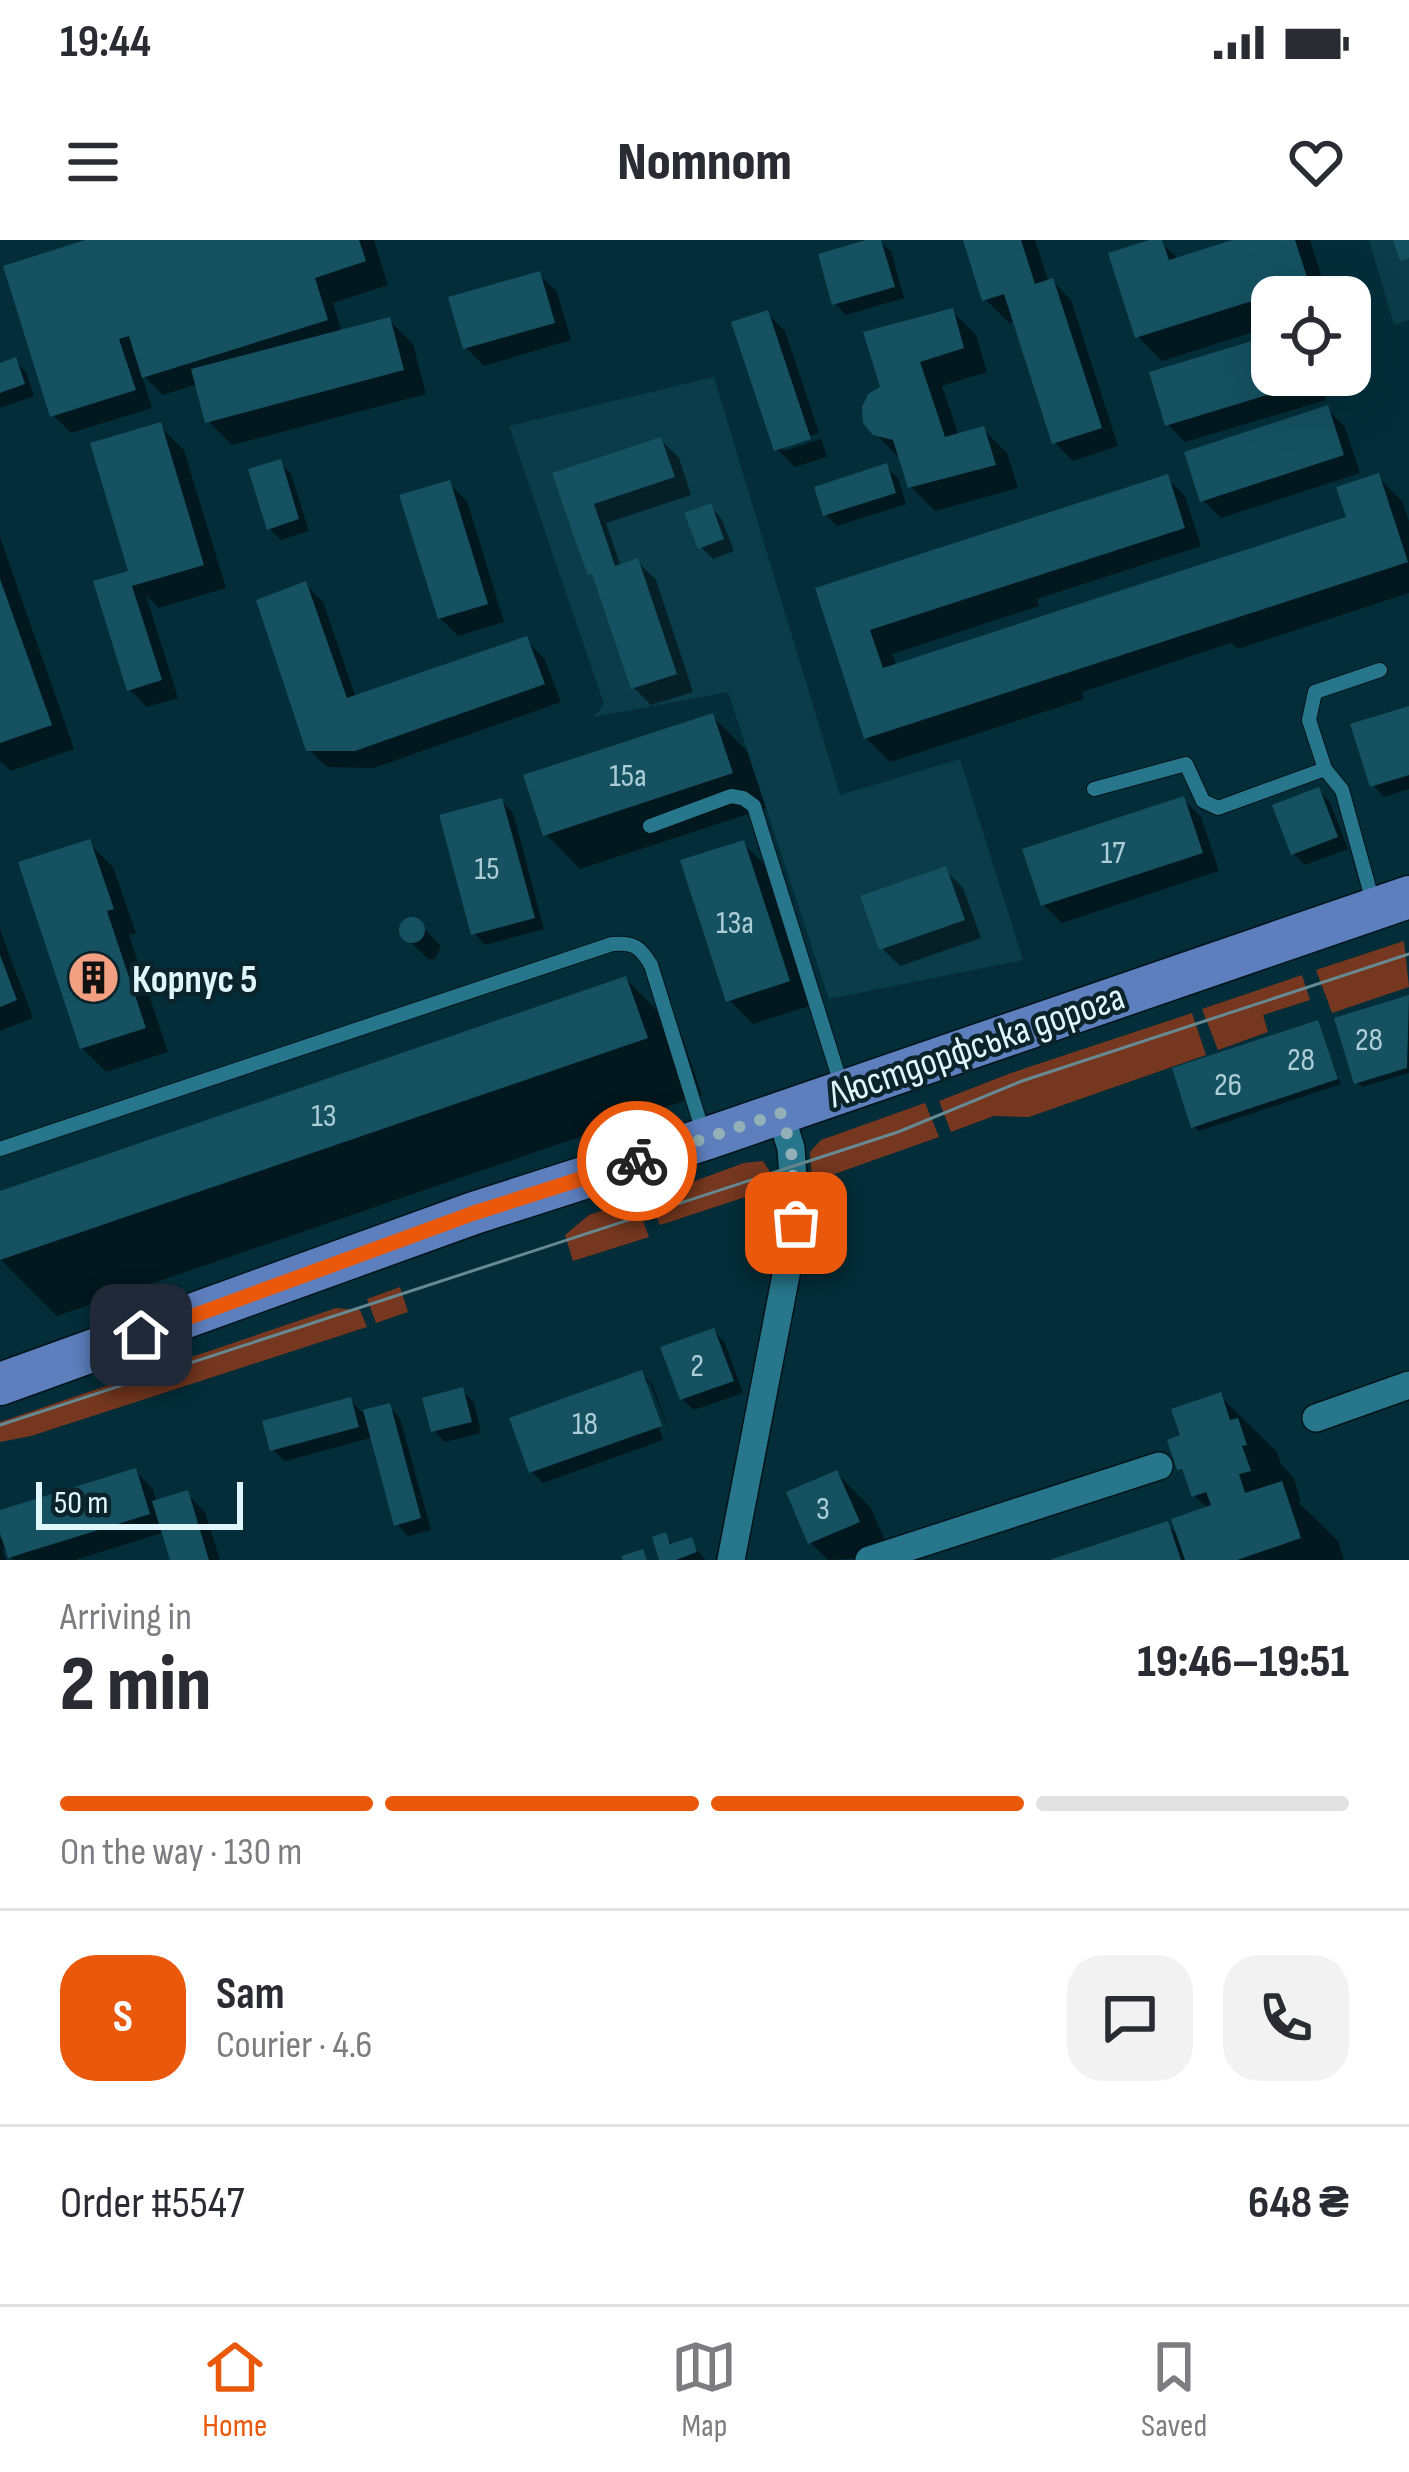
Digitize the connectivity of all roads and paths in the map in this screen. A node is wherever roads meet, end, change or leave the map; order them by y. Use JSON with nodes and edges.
{"nodes":[{"id":1,"x":1380,"y":670,"type":"dead end"},
{"id":2,"x":1325,"y":769,"type":"junction"},
{"id":3,"x":1094,"y":790,"type":"dead end"},
{"id":4,"x":650,"y":826,"type":"dead end"},
{"id":5,"x":1392,"y":903,"type":"edge"},
{"id":6,"x":843,"y":1089,"type":"junction"},
{"id":7,"x":781,"y":1113,"type":"junction"},
{"id":8,"x":705,"y":1139,"type":"junction"},
{"id":9,"x":0,"y":1149,"type":"edge"},
{"id":10,"x":5,"y":1377,"type":"edge"},
{"id":11,"x":1409,"y":1385,"type":"edge"},
{"id":12,"x":1316,"y":1418,"type":"dead end"},
{"id":13,"x":1159,"y":1466,"type":"dead end"},
{"id":14,"x":731,"y":1560,"type":"edge"},
{"id":15,"x":869,"y":1560,"type":"edge"}],
"edges":[{"from":1,"to":2,"type":"lane"},
{"from":2,"to":3,"type":"lane"},
{"from":2,"to":5,"type":"lane"},
{"from":4,"to":6,"type":"lane"},
{"from":5,"to":6,"type":"main road","name":"Люстдорфська дорога"},
{"from":6,"to":7,"type":"main road","name":"Люстдорфська дорога"},
{"from":7,"to":8,"type":"main road","name":"Люстдорфська дорога"},
{"from":7,"to":14,"type":"street"},
{"from":8,"to":9,"type":"lane"},
{"from":8,"to":10,"type":"main road","name":"Люстдорфська дорога"},
{"from":11,"to":12,"type":"street"},
{"from":13,"to":15,"type":"street"}]}
